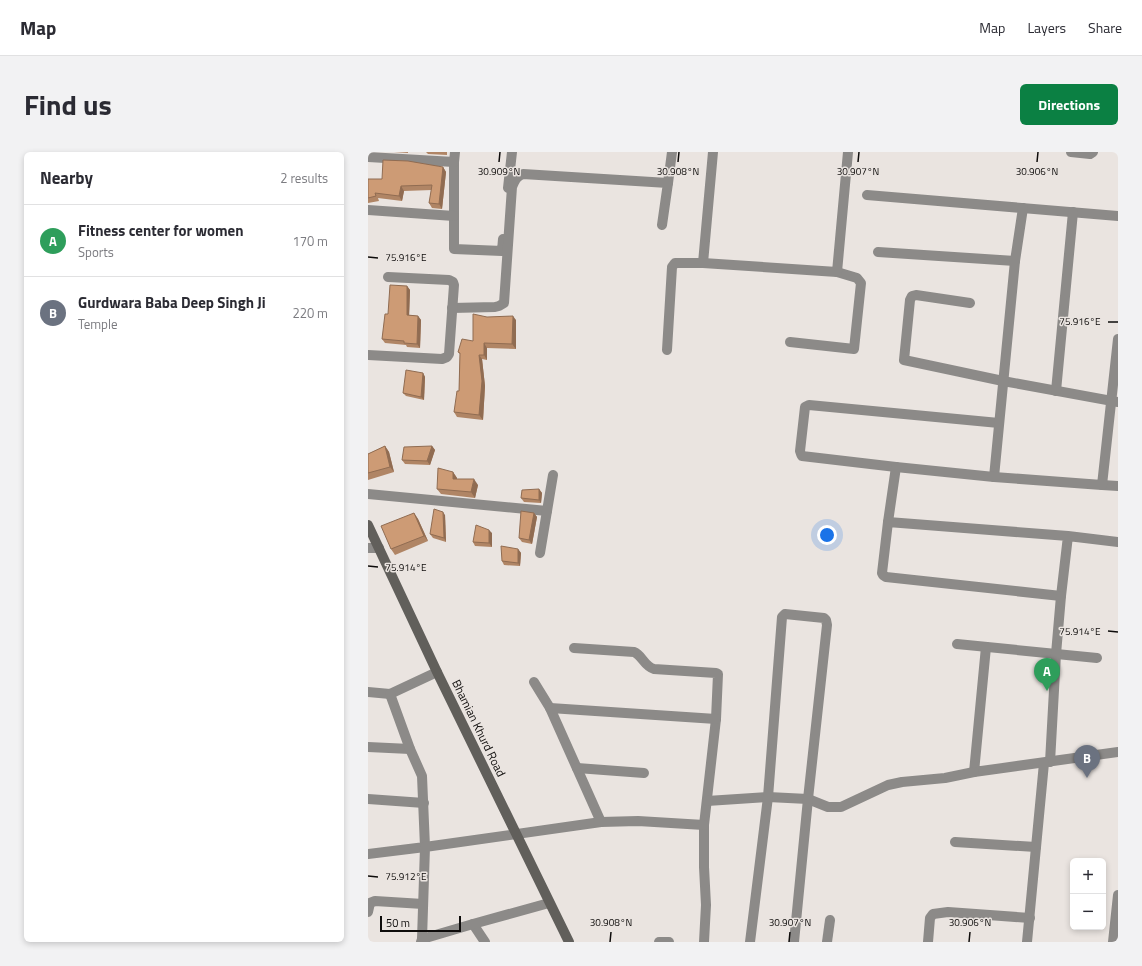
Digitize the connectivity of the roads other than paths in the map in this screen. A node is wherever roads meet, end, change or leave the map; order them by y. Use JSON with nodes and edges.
{"nodes":[{"id":1,"x":512,"y":152,"type":"edge"},
{"id":2,"x":672,"y":152,"type":"edge"},
{"id":3,"x":713,"y":152,"type":"edge"},
{"id":4,"x":848,"y":152,"type":"edge"},
{"id":5,"x":1072,"y":152,"type":"edge"},
{"id":6,"x":1093,"y":152,"type":"edge"},
{"id":7,"x":368,"y":157,"type":"edge"},
{"id":8,"x":454,"y":157,"type":"edge"},
{"id":9,"x":668,"y":183,"type":"junction"},
{"id":10,"x":867,"y":195,"type":"dead end"},
{"id":11,"x":1023,"y":208,"type":"junction"},
{"id":12,"x":368,"y":210,"type":"edge"},
{"id":13,"x":1073,"y":212,"type":"junction"},
{"id":14,"x":454,"y":216,"type":"junction"},
{"id":15,"x":1118,"y":216,"type":"edge"},
{"id":16,"x":662,"y":225,"type":"dead end"},
{"id":17,"x":878,"y":252,"type":"dead end"},
{"id":18,"x":1015,"y":261,"type":"junction"},
{"id":19,"x":703,"y":262,"type":"junction"},
{"id":20,"x":837,"y":272,"type":"junction"},
{"id":21,"x":388,"y":277,"type":"dead end"},
{"id":22,"x":970,"y":303,"type":"dead end"},
{"id":23,"x":452,"y":308,"type":"junction"},
{"id":24,"x":1118,"y":339,"type":"edge"},
{"id":25,"x":790,"y":342,"type":"dead end"},
{"id":26,"x":667,"y":350,"type":"dead end"},
{"id":27,"x":368,"y":355,"type":"edge"},
{"id":28,"x":1003,"y":381,"type":"junction"},
{"id":29,"x":1056,"y":391,"type":"junction"},
{"id":30,"x":1115,"y":401,"type":"edge"},
{"id":31,"x":999,"y":423,"type":"junction"},
{"id":32,"x":896,"y":467,"type":"junction"},
{"id":33,"x":553,"y":475,"type":"dead end"},
{"id":34,"x":994,"y":477,"type":"junction"},
{"id":35,"x":1102,"y":485,"type":"junction"},
{"id":36,"x":1118,"y":486,"type":"edge"},
{"id":37,"x":368,"y":494,"type":"edge"},
{"id":38,"x":547,"y":511,"type":"junction"},
{"id":39,"x":888,"y":522,"type":"junction"},
{"id":40,"x":368,"y":525,"type":"edge"},
{"id":41,"x":1068,"y":536,"type":"junction"},
{"id":42,"x":1118,"y":542,"type":"edge"},
{"id":43,"x":368,"y":548,"type":"edge"},
{"id":44,"x":379,"y":548,"type":"junction"},
{"id":45,"x":540,"y":552,"type":"dead end"},
{"id":46,"x":1061,"y":596,"type":"junction"},
{"id":47,"x":957,"y":644,"type":"dead end"},
{"id":48,"x":986,"y":647,"type":"junction"},
{"id":49,"x":574,"y":648,"type":"dead end"},
{"id":50,"x":1056,"y":654,"type":"junction"},
{"id":51,"x":1097,"y":658,"type":"dead end"},
{"id":52,"x":437,"y":672,"type":"junction"},
{"id":53,"x":534,"y":682,"type":"dead end"},
{"id":54,"x":368,"y":692,"type":"edge"},
{"id":55,"x":390,"y":694,"type":"junction"},
{"id":56,"x":550,"y":708,"type":"junction"},
{"id":57,"x":716,"y":719,"type":"junction"},
{"id":58,"x":368,"y":747,"type":"edge"},
{"id":59,"x":410,"y":749,"type":"junction"},
{"id":60,"x":1118,"y":752,"type":"edge"},
{"id":61,"x":1047,"y":762,"type":"junction"},
{"id":62,"x":577,"y":768,"type":"junction"},
{"id":63,"x":974,"y":772,"type":"junction"},
{"id":64,"x":644,"y":773,"type":"dead end"},
{"id":65,"x":768,"y":797,"type":"junction"},
{"id":66,"x":368,"y":799,"type":"edge"},
{"id":67,"x":808,"y":799,"type":"junction"},
{"id":68,"x":707,"y":801,"type":"junction"},
{"id":69,"x":424,"y":803,"type":"junction"},
{"id":70,"x":601,"y":822,"type":"junction"},
{"id":71,"x":704,"y":825,"type":"junction"},
{"id":72,"x":516,"y":834,"type":"junction"},
{"id":73,"x":956,"y":842,"type":"dead end"},
{"id":74,"x":425,"y":847,"type":"junction"},
{"id":75,"x":1036,"y":848,"type":"junction"},
{"id":76,"x":368,"y":854,"type":"edge"},
{"id":77,"x":1118,"y":895,"type":"edge"},
{"id":78,"x":549,"y":903,"type":"junction"},
{"id":79,"x":423,"y":904,"type":"junction"},
{"id":80,"x":368,"y":912,"type":"edge"},
{"id":81,"x":1030,"y":918,"type":"junction"},
{"id":82,"x":830,"y":920,"type":"dead end"},
{"id":83,"x":475,"y":926,"type":"junction"},
{"id":84,"x":421,"y":941,"type":"edge"},
{"id":85,"x":476,"y":942,"type":"edge"},
{"id":86,"x":485,"y":942,"type":"edge"},
{"id":87,"x":569,"y":942,"type":"edge"},
{"id":88,"x":659,"y":942,"type":"edge"},
{"id":89,"x":669,"y":942,"type":"edge"},
{"id":90,"x":704,"y":942,"type":"edge"},
{"id":91,"x":750,"y":942,"type":"edge"},
{"id":92,"x":794,"y":942,"type":"edge"},
{"id":93,"x":827,"y":942,"type":"edge"},
{"id":94,"x":928,"y":942,"type":"edge"},
{"id":95,"x":1027,"y":942,"type":"edge"},
{"id":96,"x":1113,"y":942,"type":"edge"}],
"edges":[{"from":1,"to":14,"type":"street"},
{"from":2,"to":9,"type":"street"},
{"from":3,"to":19,"type":"street"},
{"from":4,"to":20,"type":"street"},
{"from":5,"to":6,"type":"street"},
{"from":7,"to":8,"type":"street"},
{"from":8,"to":14,"type":"street"},
{"from":9,"to":16,"type":"street"},
{"from":9,"to":23,"type":"street"},
{"from":10,"to":11,"type":"street"},
{"from":11,"to":13,"type":"street"},
{"from":11,"to":18,"type":"street"},
{"from":12,"to":14,"type":"street"},
{"from":13,"to":15,"type":"street"},
{"from":13,"to":29,"type":"street"},
{"from":17,"to":18,"type":"street"},
{"from":18,"to":28,"type":"street"},
{"from":19,"to":20,"type":"street"},
{"from":19,"to":26,"type":"street"},
{"from":20,"to":25,"type":"street"},
{"from":21,"to":23,"type":"street"},
{"from":22,"to":28,"type":"street"},
{"from":23,"to":27,"type":"street"},
{"from":24,"to":30,"type":"street"},
{"from":28,"to":29,"type":"street"},
{"from":28,"to":31,"type":"street"},
{"from":29,"to":30,"type":"street"},
{"from":30,"to":35,"type":"street"},
{"from":31,"to":32,"type":"street"},
{"from":31,"to":34,"type":"street"},
{"from":32,"to":34,"type":"street"},
{"from":32,"to":39,"type":"street"},
{"from":33,"to":38,"type":"street"},
{"from":34,"to":35,"type":"street"},
{"from":35,"to":36,"type":"street"},
{"from":37,"to":38,"type":"street"},
{"from":38,"to":45,"type":"street"},
{"from":39,"to":41,"type":"street"},
{"from":39,"to":46,"type":"street"},
{"from":40,"to":44,"type":"street","name":"Bhamian Khurd Road"},
{"from":41,"to":42,"type":"street"},
{"from":41,"to":46,"type":"street"},
{"from":43,"to":44,"type":"street"},
{"from":44,"to":52,"type":"street","name":"Bhamian Khurd Road"},
{"from":46,"to":50,"type":"street"},
{"from":47,"to":48,"type":"street"},
{"from":48,"to":50,"type":"street"},
{"from":48,"to":63,"type":"street"},
{"from":49,"to":57,"type":"street"},
{"from":50,"to":51,"type":"street"},
{"from":50,"to":61,"type":"street"},
{"from":52,"to":55,"type":"street"},
{"from":52,"to":72,"type":"street","name":"Bhamian Khurd Road"},
{"from":53,"to":56,"type":"street"},
{"from":54,"to":55,"type":"street"},
{"from":55,"to":59,"type":"street"},
{"from":56,"to":57,"type":"street"},
{"from":56,"to":62,"type":"street"},
{"from":57,"to":68,"type":"street"},
{"from":58,"to":59,"type":"street"},
{"from":59,"to":69,"type":"street"},
{"from":60,"to":61,"type":"street"},
{"from":61,"to":63,"type":"street"},
{"from":61,"to":75,"type":"street"},
{"from":62,"to":64,"type":"street"},
{"from":62,"to":70,"type":"street"},
{"from":63,"to":67,"type":"street"},
{"from":65,"to":67,"type":"street"},
{"from":65,"to":67,"type":"street"},
{"from":65,"to":68,"type":"street"},
{"from":65,"to":91,"type":"street"},
{"from":66,"to":69,"type":"street"},
{"from":67,"to":92,"type":"street"},
{"from":68,"to":71,"type":"street"},
{"from":69,"to":74,"type":"street"},
{"from":70,"to":71,"type":"street"},
{"from":70,"to":72,"type":"street"},
{"from":71,"to":90,"type":"street"},
{"from":72,"to":74,"type":"street"},
{"from":72,"to":78,"type":"street","name":"Bhamian Khurd Road"},
{"from":73,"to":75,"type":"street"},
{"from":74,"to":76,"type":"street"},
{"from":74,"to":79,"type":"street"},
{"from":75,"to":81,"type":"street"},
{"from":77,"to":96,"type":"street"},
{"from":78,"to":83,"type":"street"},
{"from":78,"to":87,"type":"street","name":"Bhamian Khurd Road"},
{"from":79,"to":80,"type":"street"},
{"from":79,"to":84,"type":"street"},
{"from":81,"to":94,"type":"street"},
{"from":81,"to":95,"type":"street"},
{"from":82,"to":93,"type":"street"},
{"from":83,"to":84,"type":"street"},
{"from":83,"to":85,"type":"street"},
{"from":83,"to":86,"type":"street"},
{"from":88,"to":89,"type":"street"}]}
